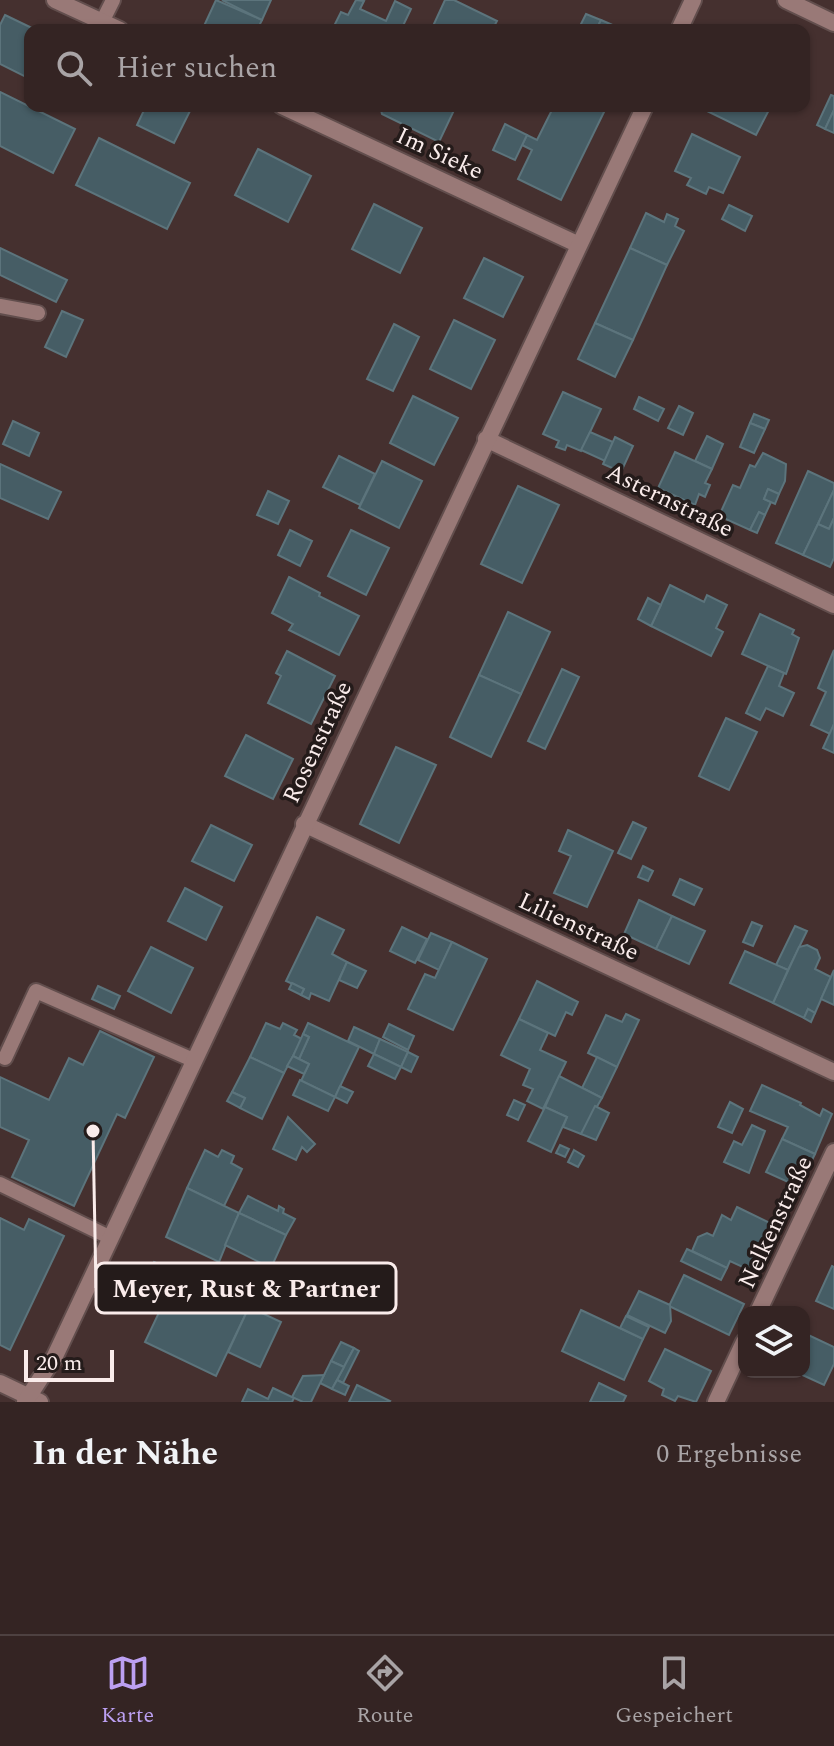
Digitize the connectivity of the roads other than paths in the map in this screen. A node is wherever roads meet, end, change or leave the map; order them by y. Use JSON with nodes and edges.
{"nodes":[{"id":1,"x":55,"y":0,"type":"edge"},
{"id":2,"x":113,"y":0,"type":"edge"},
{"id":3,"x":693,"y":0,"type":"edge"},
{"id":4,"x":786,"y":0,"type":"edge"},
{"id":5,"x":102,"y":22,"type":"junction"},
{"id":6,"x":834,"y":23,"type":"edge"},
{"id":7,"x":106,"y":24,"type":"edge"},
{"id":8,"x":682,"y":24,"type":"edge"},
{"id":9,"x":295,"y":112,"type":"edge"},
{"id":10,"x":642,"y":112,"type":"edge"},
{"id":11,"x":577,"y":244,"type":"junction"},
{"id":12,"x":0,"y":306,"type":"edge"},
{"id":13,"x":38,"y":313,"type":"dead end"},
{"id":14,"x":486,"y":439,"type":"junction"},
{"id":15,"x":834,"y":605,"type":"edge"},
{"id":16,"x":304,"y":824,"type":"junction"},
{"id":17,"x":5,"y":1058,"type":"dead end"},
{"id":18,"x":193,"y":1060,"type":"junction"},
{"id":19,"x":834,"y":1072,"type":"edge"},
{"id":20,"x":834,"y":1152,"type":"edge"},
{"id":21,"x":0,"y":1184,"type":"edge"},
{"id":22,"x":109,"y":1237,"type":"junction"},
{"id":23,"x":761,"y":1306,"type":"edge"},
{"id":24,"x":738,"y":1355,"type":"edge"},
{"id":25,"x":0,"y":1383,"type":"edge"},
{"id":26,"x":31,"y":1400,"type":"edge"},
{"id":27,"x":716,"y":1402,"type":"edge"}],
"edges":[{"from":1,"to":5,"type":"street"},
{"from":2,"to":5,"type":"lane"},
{"from":3,"to":8,"type":"street"},
{"from":4,"to":6,"type":"street"},
{"from":5,"to":7,"type":"street"},
{"from":9,"to":11,"type":"street","name":"Im Sieke"},
{"from":10,"to":11,"type":"street","name":"Rosenstraße"},
{"from":11,"to":14,"type":"street","name":"Rosenstraße"},
{"from":12,"to":13,"type":"lane"},
{"from":14,"to":15,"type":"street","name":"Asternstraße"},
{"from":14,"to":16,"type":"street","name":"Rosenstraße"},
{"from":16,"to":18,"type":"street","name":"Rosenstraße"},
{"from":16,"to":19,"type":"street","name":"Lilienstraße"},
{"from":17,"to":18,"type":"lane"},
{"from":18,"to":22,"type":"street","name":"Rosenstraße"},
{"from":20,"to":23,"type":"street","name":"Nelkenstraße"},
{"from":21,"to":22,"type":"lane"},
{"from":22,"to":26,"type":"street","name":"Rosenstraße"},
{"from":24,"to":27,"type":"street"},
{"from":25,"to":26,"type":"street"}]}
